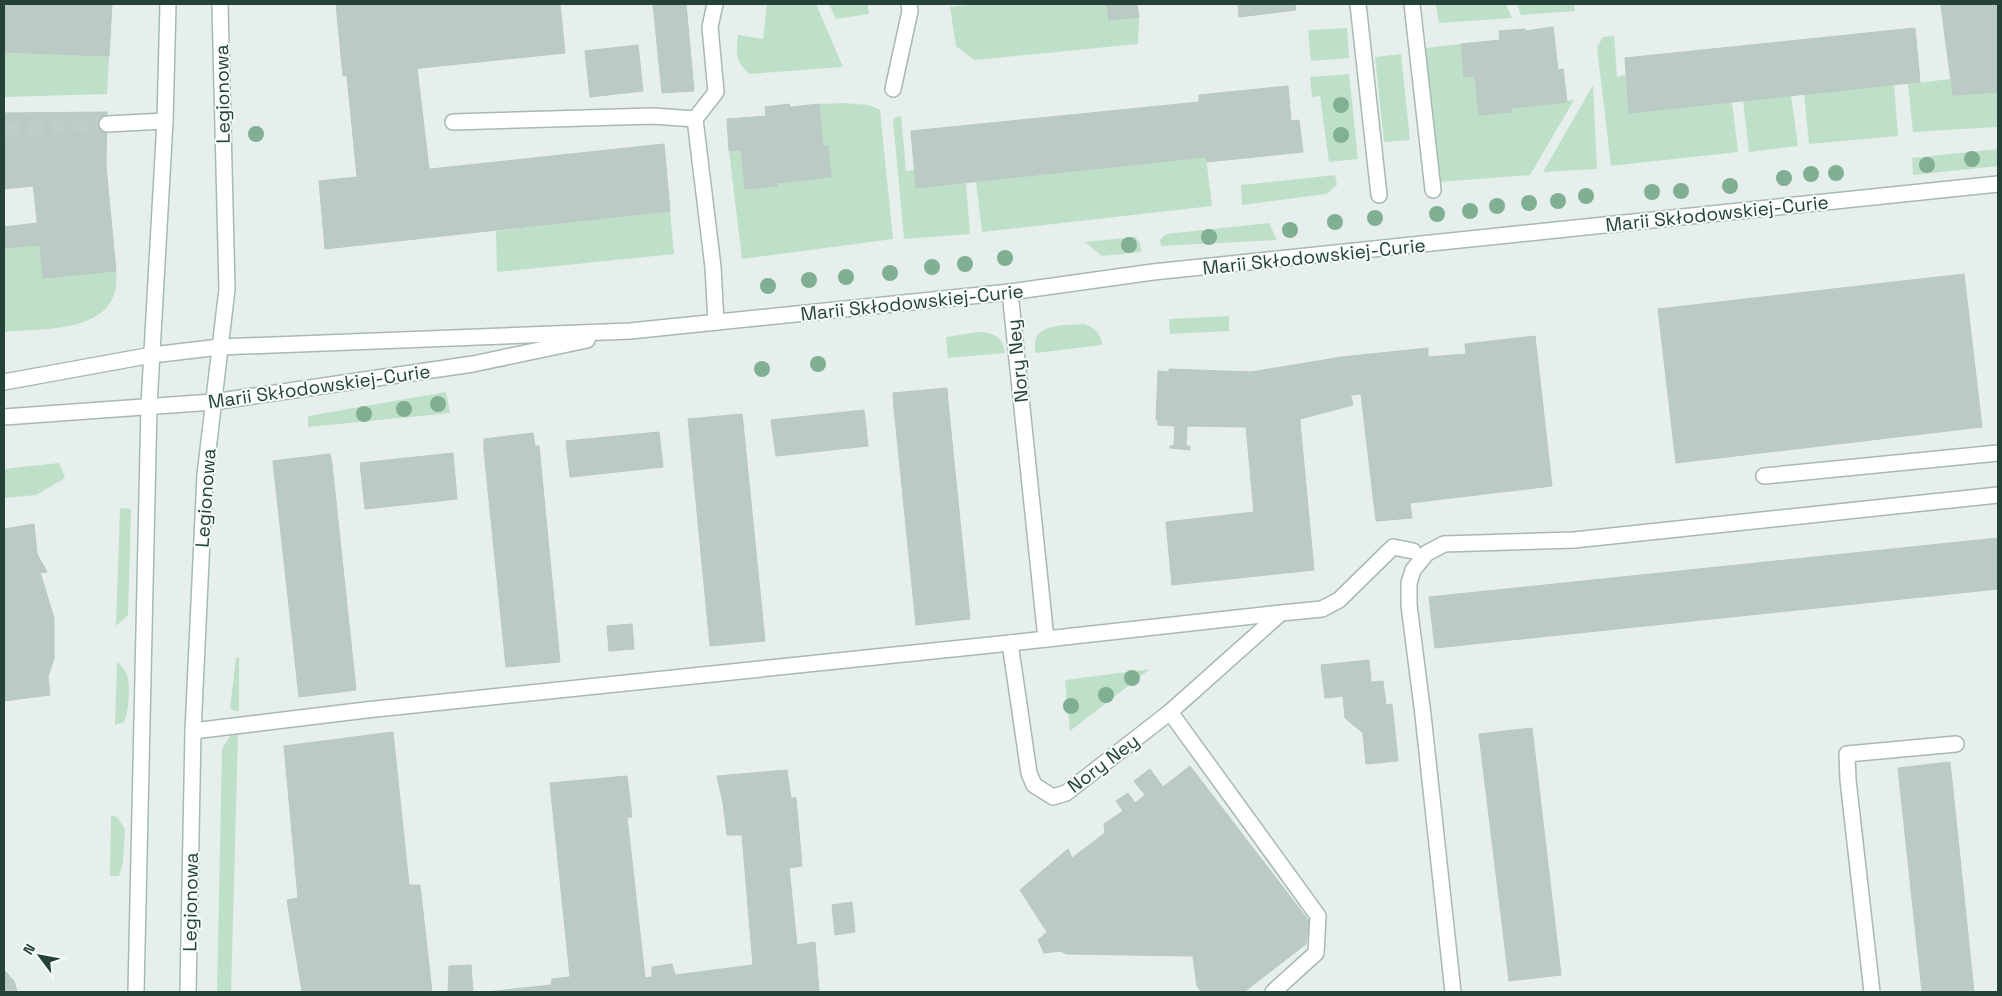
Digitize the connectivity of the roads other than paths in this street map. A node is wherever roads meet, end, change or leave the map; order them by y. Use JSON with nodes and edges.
{"nodes":[{"id":1,"x":168,"y":4,"type":"edge"},
{"id":2,"x":220,"y":4,"type":"edge"},
{"id":3,"x":715,"y":4,"type":"edge"},
{"id":4,"x":909,"y":4,"type":"edge"},
{"id":5,"x":1358,"y":4,"type":"edge"},
{"id":6,"x":1412,"y":4,"type":"edge"},
{"id":7,"x":893,"y":89,"type":"dead end"},
{"id":8,"x":695,"y":119,"type":"junction"},
{"id":9,"x":165,"y":121,"type":"junction"},
{"id":10,"x":453,"y":122,"type":"dead end"},
{"id":11,"x":107,"y":124,"type":"tunnel mouth"},
{"id":12,"x":1998,"y":184,"type":"edge"},
{"id":13,"x":1433,"y":190,"type":"dead end"},
{"id":14,"x":1378,"y":195,"type":"dead end"},
{"id":15,"x":1010,"y":292,"type":"junction"},
{"id":16,"x":716,"y":322,"type":"junction"},
{"id":17,"x":630,"y":331,"type":"junction"},
{"id":18,"x":220,"y":347,"type":"junction"},
{"id":19,"x":152,"y":355,"type":"junction"},
{"id":20,"x":4,"y":382,"type":"edge"},
{"id":21,"x":213,"y":402,"type":"junction"},
{"id":22,"x":149,"y":405,"type":"junction"},
{"id":23,"x":4,"y":417,"type":"edge"},
{"id":24,"x":1998,"y":453,"type":"edge"},
{"id":25,"x":1764,"y":476,"type":"dead end"},
{"id":26,"x":1998,"y":495,"type":"edge"},
{"id":27,"x":1420,"y":552,"type":"junction"},
{"id":28,"x":1281,"y":613,"type":"junction"},
{"id":29,"x":1046,"y":640,"type":"junction"},
{"id":30,"x":1010,"y":643,"type":"junction"},
{"id":31,"x":1170,"y":712,"type":"junction"},
{"id":32,"x":193,"y":731,"type":"junction"},
{"id":33,"x":1956,"y":744,"type":"dead end"},
{"id":34,"x":136,"y":992,"type":"edge"},
{"id":35,"x":188,"y":992,"type":"edge"},
{"id":36,"x":1272,"y":992,"type":"edge"},
{"id":37,"x":1453,"y":992,"type":"edge"},
{"id":38,"x":1872,"y":992,"type":"edge"}],
"edges":[{"from":1,"to":9,"type":"street"},
{"from":2,"to":18,"type":"street","name":"Legionowa"},
{"from":3,"to":8,"type":"street"},
{"from":4,"to":7,"type":"street"},
{"from":5,"to":14,"type":"street"},
{"from":6,"to":13,"type":"street"},
{"from":8,"to":10,"type":"street"},
{"from":8,"to":16,"type":"street"},
{"from":9,"to":11,"type":"street"},
{"from":9,"to":19,"type":"street"},
{"from":12,"to":15,"type":"street","name":"Marii Skłodowskiej-Curie"},
{"from":15,"to":16,"type":"street","name":"Marii Skłodowskiej-Curie"},
{"from":15,"to":29,"type":"street","name":"Nory Ney"},
{"from":16,"to":17,"type":"street","name":"Marii Skłodowskiej-Curie"},
{"from":17,"to":18,"type":"street","name":"Marii Skłodowskiej-Curie"},
{"from":17,"to":21,"type":"street","name":"Marii Skłodowskiej-Curie"},
{"from":18,"to":19,"type":"street","name":"Marii Skłodowskiej-Curie"},
{"from":18,"to":21,"type":"street","name":"Legionowa"},
{"from":19,"to":20,"type":"street","name":"Marii Skłodowskiej-Curie"},
{"from":19,"to":22,"type":"street"},
{"from":21,"to":22,"type":"street","name":"Marii Skłodowskiej-Curie"},
{"from":21,"to":32,"type":"street","name":"Legionowa"},
{"from":22,"to":23,"type":"street","name":"Marii Skłodowskiej-Curie"},
{"from":22,"to":34,"type":"street"},
{"from":24,"to":25,"type":"street"},
{"from":26,"to":27,"type":"street"},
{"from":27,"to":28,"type":"street"},
{"from":27,"to":37,"type":"street"},
{"from":28,"to":29,"type":"street"},
{"from":28,"to":31,"type":"street","name":"Nory Ney"},
{"from":29,"to":30,"type":"street"},
{"from":30,"to":31,"type":"street","name":"Nory Ney"},
{"from":30,"to":32,"type":"street"},
{"from":31,"to":36,"type":"street"},
{"from":32,"to":35,"type":"street","name":"Legionowa"},
{"from":33,"to":38,"type":"street"}]}
